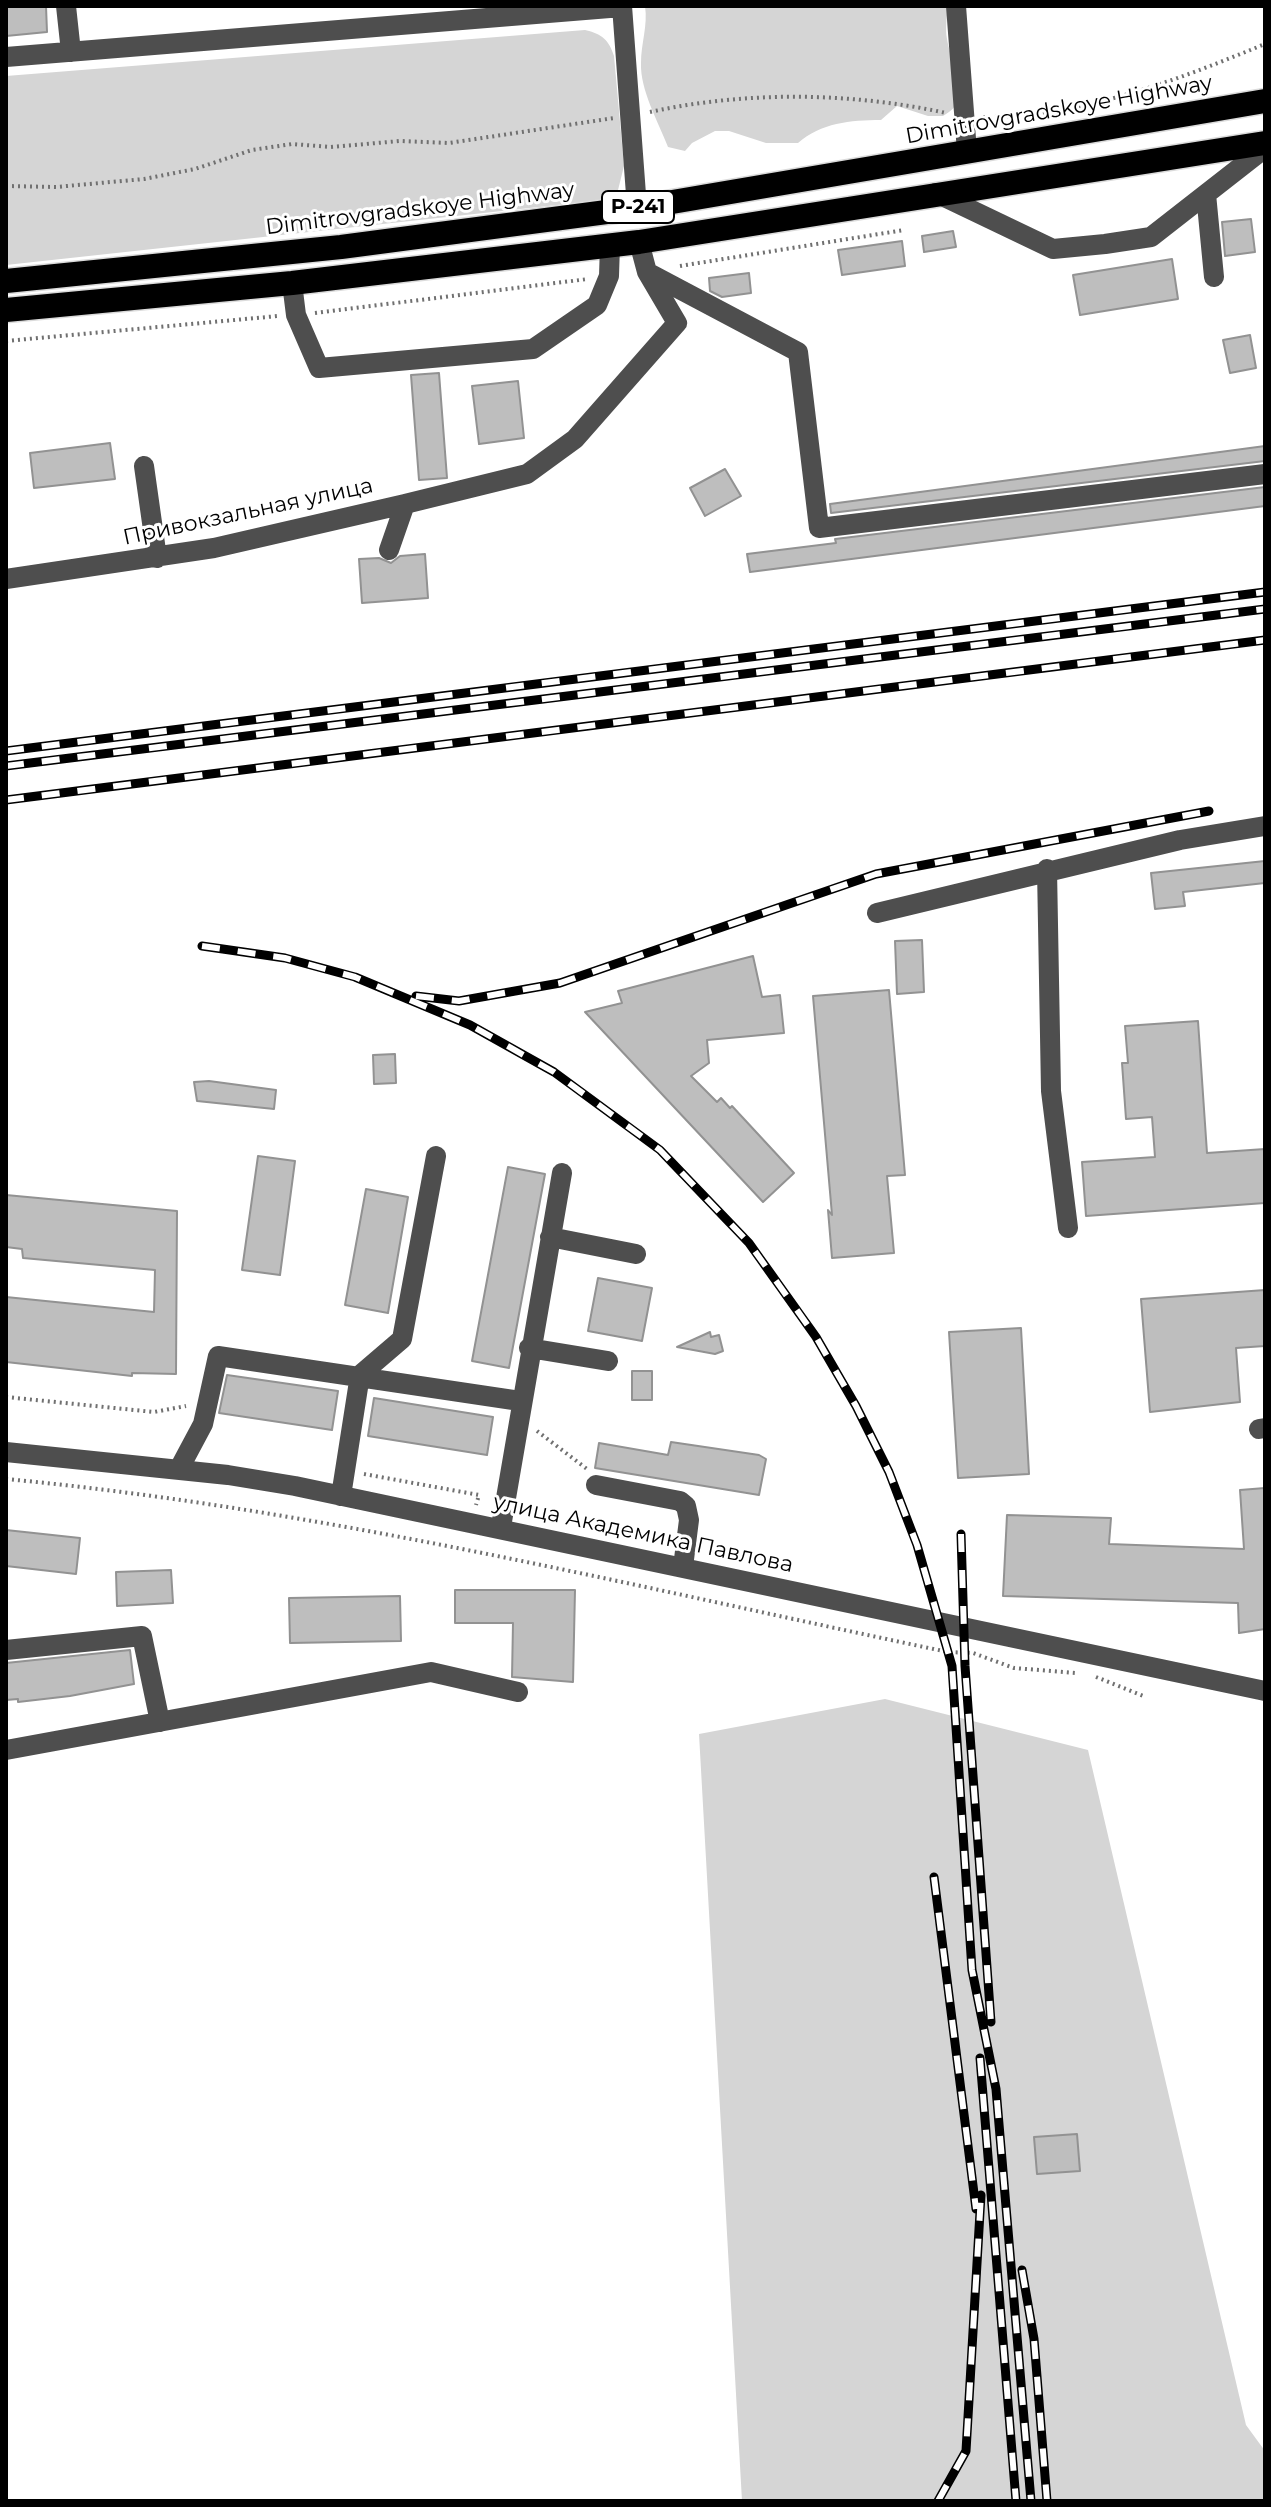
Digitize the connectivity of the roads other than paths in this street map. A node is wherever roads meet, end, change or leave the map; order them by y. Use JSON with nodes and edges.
{"nodes":[{"id":1,"x":66,"y":6,"type":"edge"},
{"id":2,"x":956,"y":6,"type":"edge"},
{"id":3,"x":622,"y":7,"type":"edge"},
{"id":4,"x":71,"y":52,"type":"junction"},
{"id":5,"x":6,"y":57,"type":"edge"},
{"id":6,"x":1265,"y":101,"type":"edge"},
{"id":7,"x":1265,"y":145,"type":"edge"},
{"id":8,"x":967,"y":152,"type":"junction"},
{"id":9,"x":936,"y":193,"type":"junction"},
{"id":10,"x":1206,"y":194,"type":"junction"},
{"id":11,"x":637,"y":208,"type":"junction"},
{"id":12,"x":639,"y":242,"type":"junction"},
{"id":13,"x":610,"y":245,"type":"junction"},
{"id":14,"x":647,"y":272,"type":"junction"},
{"id":15,"x":1214,"y":277,"type":"dead end"},
{"id":16,"x":6,"y":281,"type":"edge"},
{"id":17,"x":292,"y":283,"type":"junction"},
{"id":18,"x":6,"y":310,"type":"edge"},
{"id":19,"x":144,"y":466,"type":"dead end"},
{"id":20,"x":1265,"y":474,"type":"edge"},
{"id":21,"x":405,"y":504,"type":"junction"},
{"id":22,"x":389,"y":550,"type":"dead end"},
{"id":23,"x":157,"y":558,"type":"junction"},
{"id":24,"x":6,"y":579,"type":"edge"},
{"id":25,"x":1265,"y":826,"type":"edge"},
{"id":26,"x":1047,"y":869,"type":"junction"},
{"id":27,"x":877,"y":913,"type":"dead end"},
{"id":28,"x":436,"y":1156,"type":"dead end"},
{"id":29,"x":562,"y":1173,"type":"dead end"},
{"id":30,"x":1068,"y":1228,"type":"dead end"},
{"id":31,"x":550,"y":1237,"type":"junction"},
{"id":32,"x":636,"y":1254,"type":"dead end"},
{"id":33,"x":529,"y":1348,"type":"junction"},
{"id":34,"x":608,"y":1361,"type":"dead end"},
{"id":35,"x":360,"y":1375,"type":"junction"},
{"id":36,"x":520,"y":1401,"type":"junction"},
{"id":37,"x":6,"y":1452,"type":"edge"},
{"id":38,"x":179,"y":1469,"type":"junction"},
{"id":39,"x":596,"y":1485,"type":"dead end"},
{"id":40,"x":341,"y":1496,"type":"junction"},
{"id":41,"x":501,"y":1527,"type":"junction"},
{"id":42,"x":683,"y":1567,"type":"junction"},
{"id":43,"x":6,"y":1650,"type":"edge"},
{"id":44,"x":1265,"y":1691,"type":"edge"},
{"id":45,"x":518,"y":1692,"type":"dead end"},
{"id":46,"x":160,"y":1722,"type":"junction"},
{"id":47,"x":6,"y":1750,"type":"edge"}],
"edges":[{"from":1,"to":4,"type":"street"},
{"from":2,"to":8,"type":"street"},
{"from":3,"to":4,"type":"street"},
{"from":3,"to":11,"type":"street"},
{"from":4,"to":5,"type":"street"},
{"from":6,"to":8,"type":"highway","name":"Dimitrovgradskoye Highway","number":"Р-241"},
{"from":7,"to":9,"type":"highway","number":"Р-241"},
{"from":7,"to":10,"type":"street"},
{"from":8,"to":11,"type":"highway","name":"Dimitrovgradskoye Highway","number":"Р-241"},
{"from":9,"to":10,"type":"street"},
{"from":9,"to":12,"type":"highway","number":"Р-241"},
{"from":10,"to":15,"type":"street"},
{"from":11,"to":16,"type":"highway","name":"Dimitrovgradskoye Highway","number":"Р-241"},
{"from":12,"to":13,"type":"highway","number":"Р-241"},
{"from":12,"to":14,"type":"street"},
{"from":13,"to":17,"type":"highway","number":"Р-241"},
{"from":13,"to":17,"type":"street"},
{"from":14,"to":20,"type":"street"},
{"from":14,"to":21,"type":"street","name":"Привокзальная улица"},
{"from":17,"to":18,"type":"highway","number":"Р-241"},
{"from":19,"to":23,"type":"street"},
{"from":21,"to":22,"type":"street","name":"Привокзальная улица"},
{"from":21,"to":23,"type":"street","name":"Привокзальная улица"},
{"from":23,"to":24,"type":"street","name":"Привокзальная улица"},
{"from":25,"to":26,"type":"street"},
{"from":26,"to":27,"type":"street"},
{"from":26,"to":30,"type":"street"},
{"from":28,"to":35,"type":"street"},
{"from":29,"to":31,"type":"street"},
{"from":31,"to":32,"type":"street"},
{"from":31,"to":33,"type":"street"},
{"from":33,"to":34,"type":"street"},
{"from":33,"to":36,"type":"street"},
{"from":35,"to":36,"type":"street"},
{"from":35,"to":38,"type":"street"},
{"from":35,"to":40,"type":"street"},
{"from":36,"to":41,"type":"street"},
{"from":37,"to":38,"type":"street","name":"улица Академика Павлова"},
{"from":38,"to":40,"type":"street","name":"улица Академика Павлова"},
{"from":39,"to":42,"type":"street"},
{"from":40,"to":41,"type":"street","name":"улица Академика Павлова"},
{"from":41,"to":42,"type":"street","name":"улица Академика Павлова"},
{"from":42,"to":44,"type":"street","name":"улица Академика Павлова"},
{"from":43,"to":46,"type":"street"},
{"from":45,"to":46,"type":"street"},
{"from":46,"to":47,"type":"street"}]}
